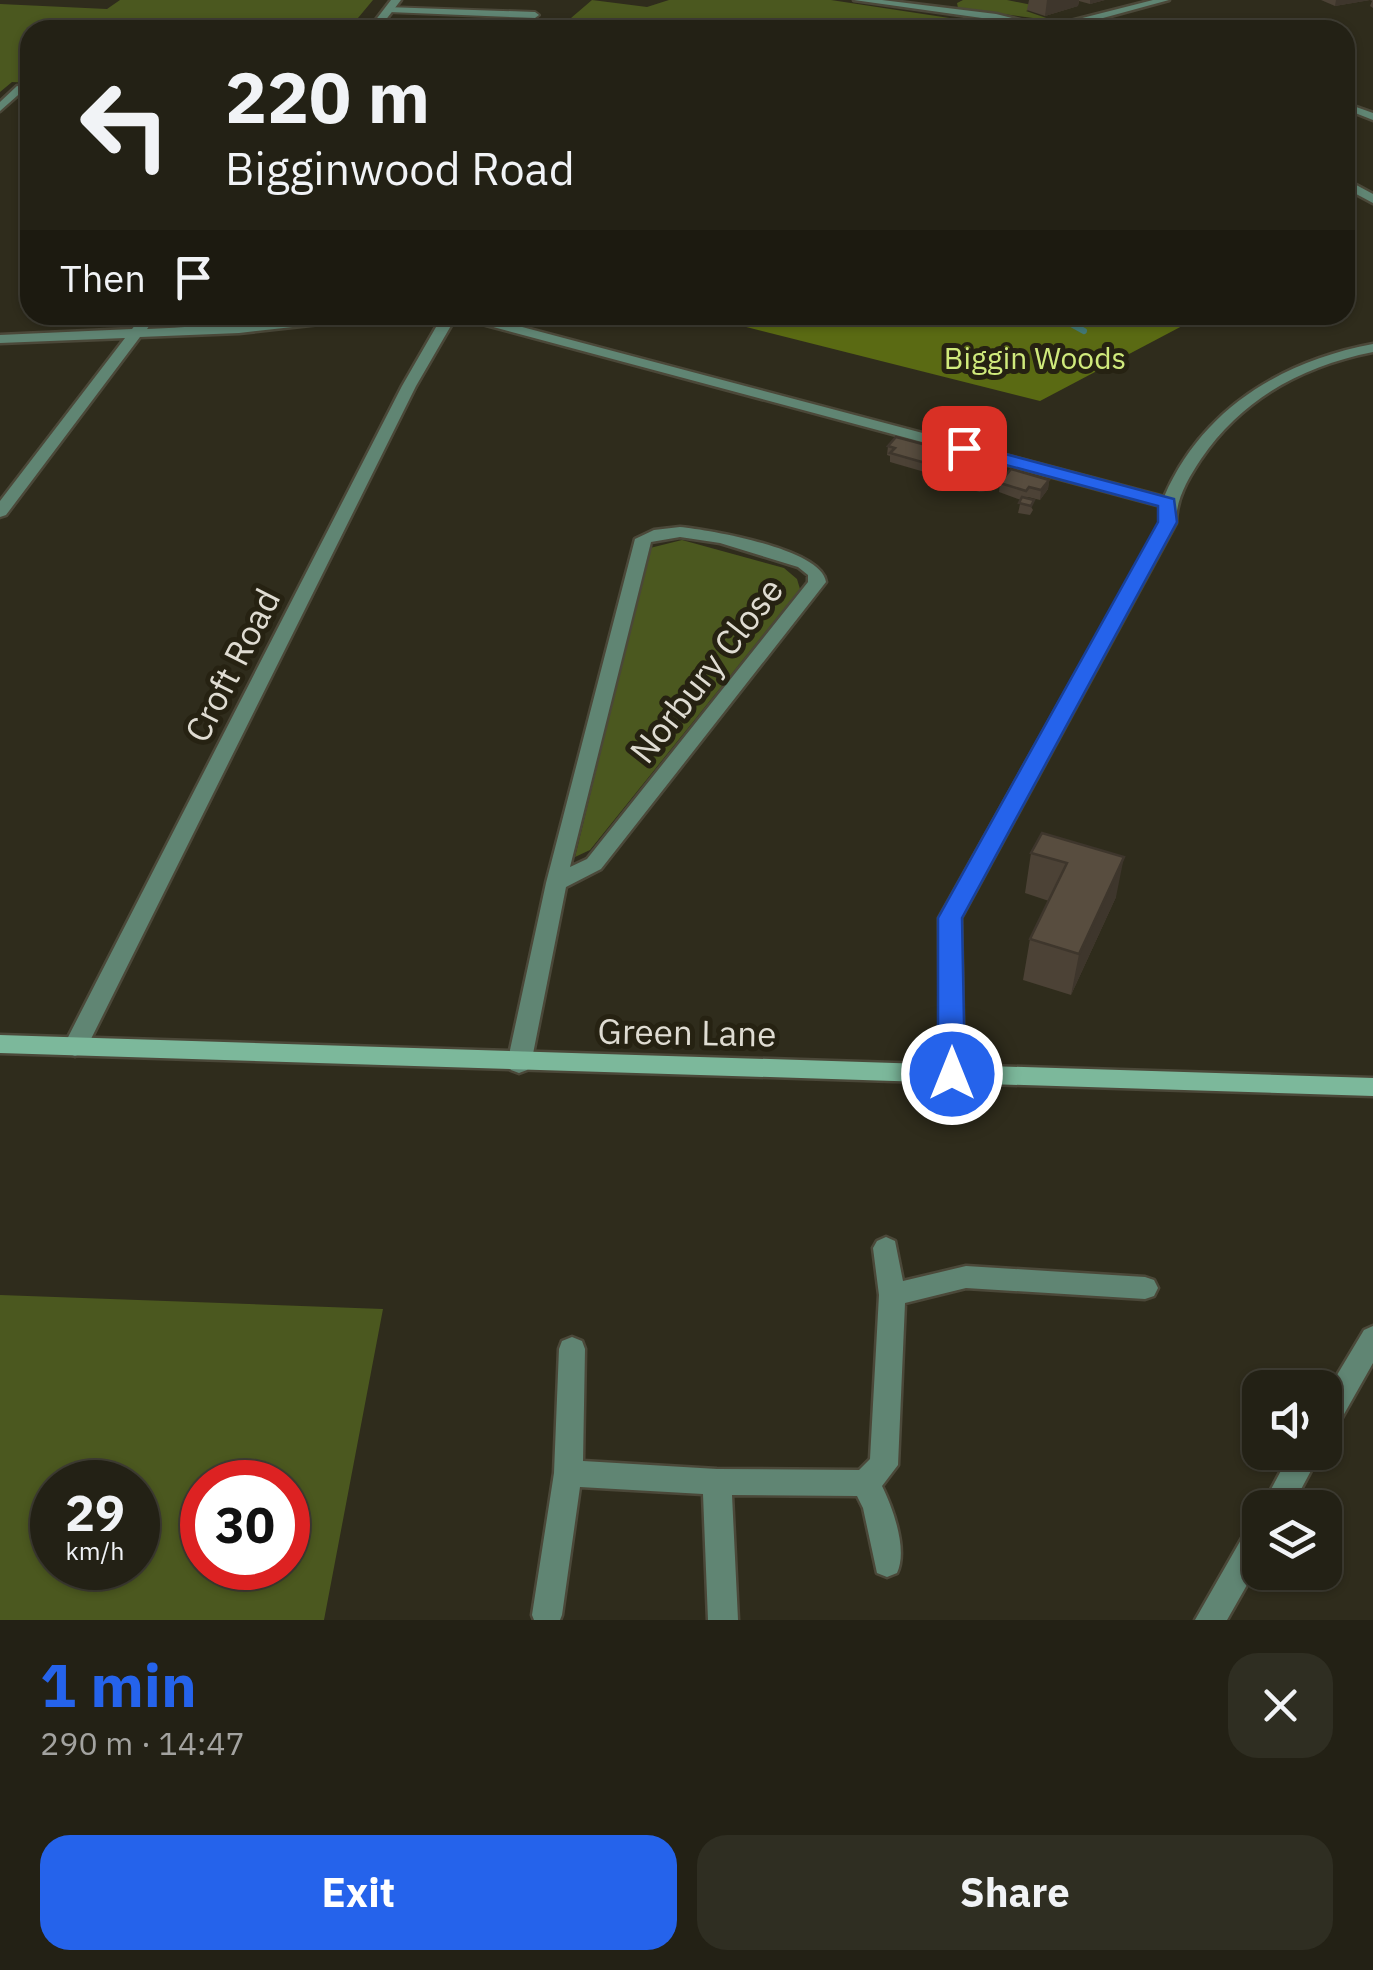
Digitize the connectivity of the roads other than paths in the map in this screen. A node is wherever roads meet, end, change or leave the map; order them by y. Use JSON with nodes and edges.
{"nodes":[{"id":1,"x":860,"y":0,"type":"edge"},
{"id":2,"x":1164,"y":0,"type":"edge"},
{"id":3,"x":393,"y":4,"type":"edge"},
{"id":4,"x":536,"y":15,"type":"dead end"},
{"id":5,"x":1008,"y":20,"type":"edge"},
{"id":6,"x":1086,"y":20,"type":"edge"},
{"id":7,"x":20,"y":89,"type":"edge"},
{"id":8,"x":0,"y":108,"type":"edge"},
{"id":9,"x":143,"y":325,"type":"edge"},
{"id":10,"x":279,"y":325,"type":"edge"},
{"id":11,"x":444,"y":325,"type":"edge"},
{"id":12,"x":499,"y":325,"type":"edge"},
{"id":13,"x":137,"y":333,"type":"junction"},
{"id":14,"x":0,"y":338,"type":"edge"},
{"id":15,"x":1373,"y":348,"type":"edge"},
{"id":16,"x":1168,"y":502,"type":"junction"},
{"id":17,"x":0,"y":512,"type":"edge"},
{"id":18,"x":556,"y":883,"type":"junction"},
{"id":19,"x":0,"y":1044,"type":"edge"},
{"id":20,"x":75,"y":1046,"type":"junction"},
{"id":21,"x":518,"y":1064,"type":"junction"},
{"id":22,"x":952,"y":1074,"type":"junction"},
{"id":23,"x":1373,"y":1086,"type":"edge"},
{"id":24,"x":886,"y":1248,"type":"dead end"},
{"id":25,"x":1145,"y":1288,"type":"dead end"},
{"id":26,"x":892,"y":1295,"type":"junction"},
{"id":27,"x":1373,"y":1338,"type":"edge"},
{"id":28,"x":572,"y":1349,"type":"dead end"},
{"id":29,"x":1342,"y":1392,"type":"edge"},
{"id":30,"x":568,"y":1473,"type":"junction"},
{"id":31,"x":717,"y":1482,"type":"junction"},
{"id":32,"x":865,"y":1483,"type":"junction"},
{"id":33,"x":887,"y":1562,"type":"dead end"},
{"id":34,"x":1242,"y":1565,"type":"edge"},
{"id":35,"x":547,"y":1615,"type":"dead end"},
{"id":36,"x":723,"y":1620,"type":"edge"},
{"id":37,"x":1210,"y":1620,"type":"edge"}],
"edges":[{"from":1,"to":5,"type":"street"},
{"from":2,"to":6,"type":"street"},
{"from":3,"to":4,"type":"lane"},
{"from":7,"to":8,"type":"street"},
{"from":9,"to":13,"type":"street"},
{"from":10,"to":13,"type":"street"},
{"from":11,"to":20,"type":"street","name":"Croft Road"},
{"from":12,"to":16,"type":"street"},
{"from":13,"to":14,"type":"street"},
{"from":13,"to":17,"type":"street"},
{"from":15,"to":16,"type":"street"},
{"from":16,"to":22,"type":"street"},
{"from":18,"to":18,"type":"street","name":"Norbury Close"},
{"from":18,"to":21,"type":"street","name":"Norbury Close"},
{"from":19,"to":20,"type":"main road","name":"Green Lane"},
{"from":20,"to":21,"type":"main road","name":"Green Lane"},
{"from":21,"to":22,"type":"main road","name":"Green Lane"},
{"from":22,"to":23,"type":"main road","name":"Green Lane"},
{"from":24,"to":26,"type":"street"},
{"from":25,"to":26,"type":"street"},
{"from":26,"to":32,"type":"street"},
{"from":27,"to":29,"type":"street"},
{"from":28,"to":30,"type":"street"},
{"from":30,"to":31,"type":"street"},
{"from":30,"to":35,"type":"street"},
{"from":31,"to":32,"type":"street"},
{"from":31,"to":36,"type":"street"},
{"from":32,"to":33,"type":"street"},
{"from":34,"to":37,"type":"street"}]}
